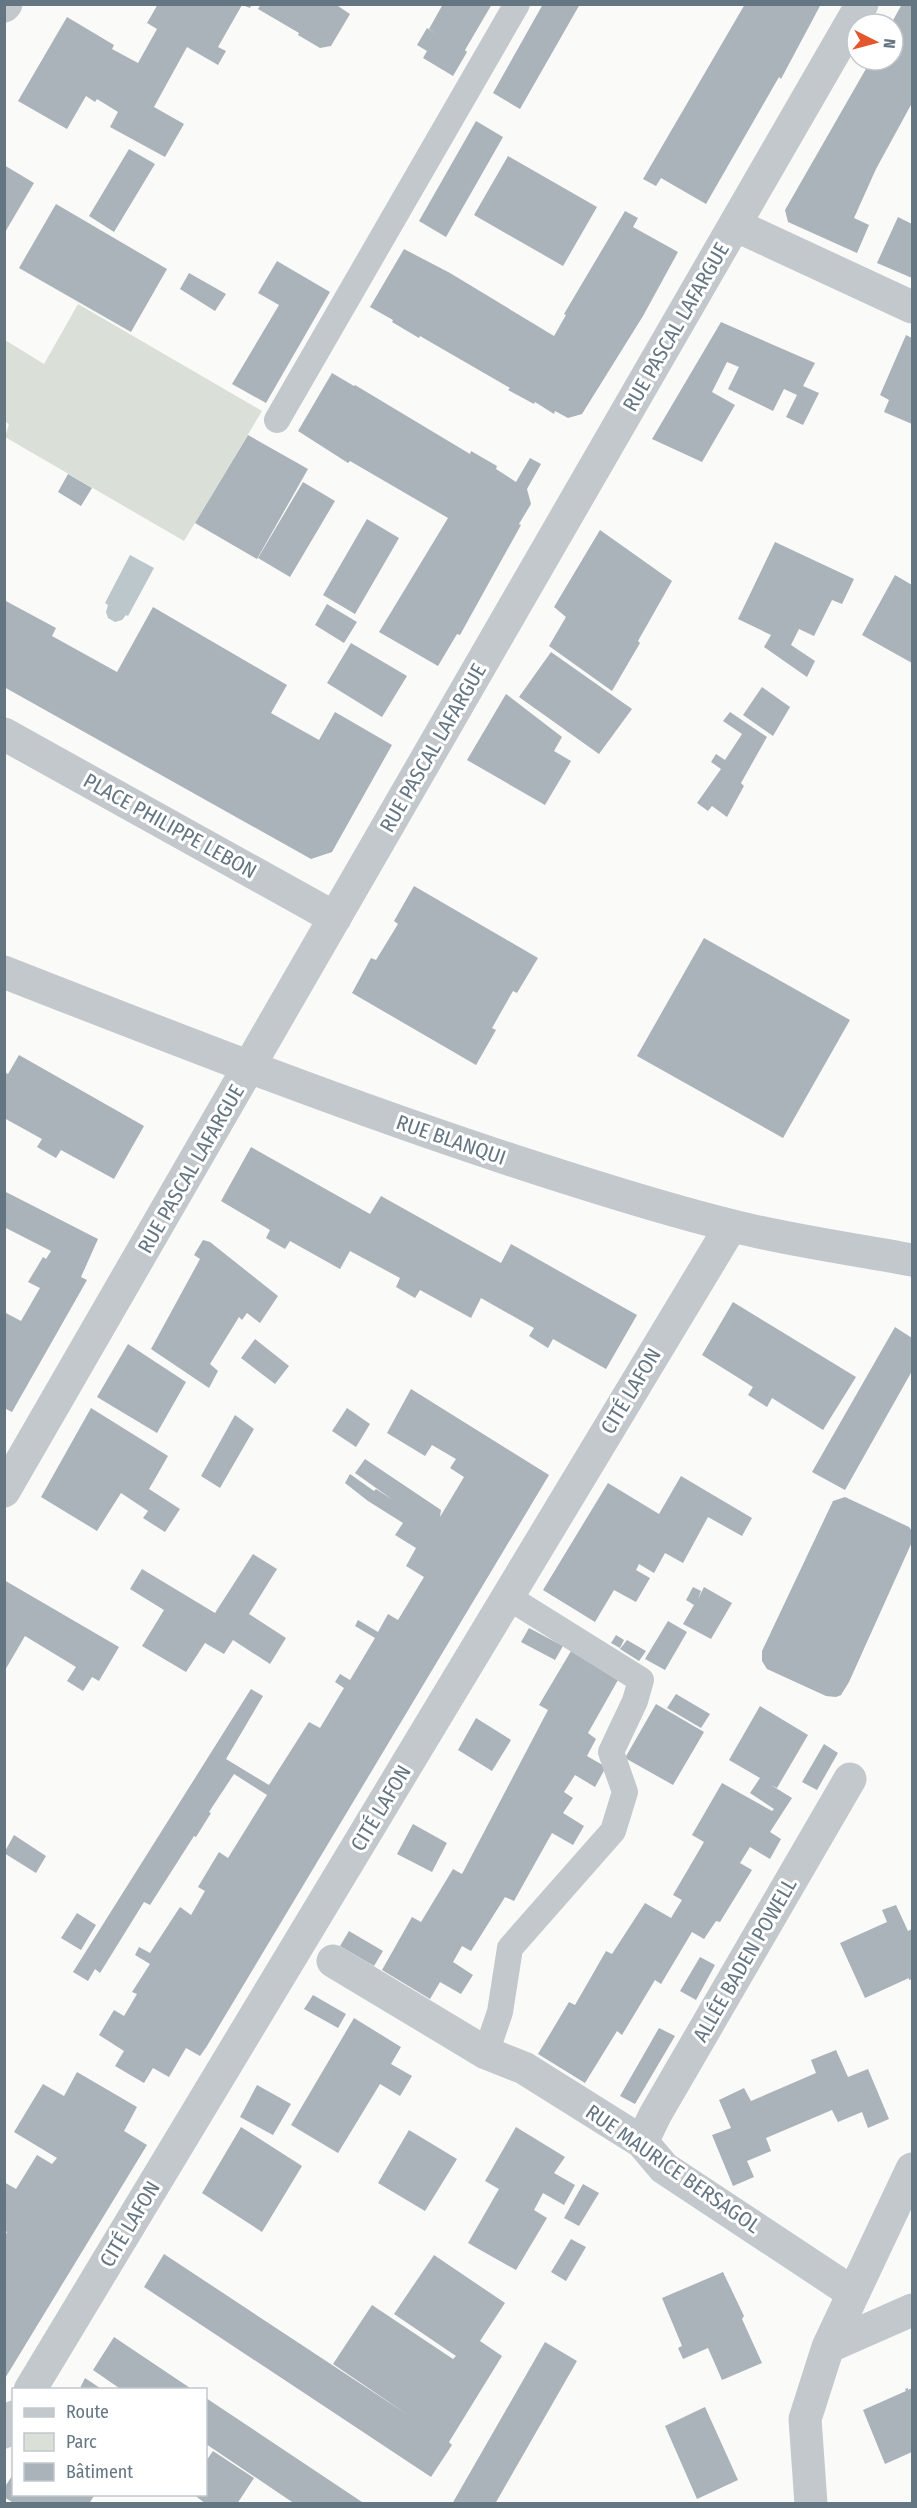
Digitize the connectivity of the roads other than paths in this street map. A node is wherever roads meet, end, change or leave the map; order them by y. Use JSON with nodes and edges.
{"nodes":[{"id":1,"x":517,"y":4,"type":"edge"},
{"id":2,"x":862,"y":4,"type":"edge"},
{"id":3,"x":735,"y":225,"type":"junction"},
{"id":4,"x":912,"y":307,"type":"edge"},
{"id":5,"x":277,"y":420,"type":"dead end"},
{"id":6,"x":4,"y":734,"type":"edge"},
{"id":7,"x":335,"y":918,"type":"junction"},
{"id":8,"x":4,"y":972,"type":"edge"},
{"id":9,"x":250,"y":1066,"type":"junction"},
{"id":10,"x":730,"y":1226,"type":"junction"},
{"id":11,"x":912,"y":1260,"type":"edge"},
{"id":12,"x":4,"y":1491,"type":"edge"},
{"id":13,"x":508,"y":1597,"type":"junction"},
{"id":14,"x":850,"y":1779,"type":"dead end"},
{"id":15,"x":333,"y":1961,"type":"dead end"},
{"id":16,"x":486,"y":2053,"type":"junction"},
{"id":17,"x":642,"y":2142,"type":"junction"},
{"id":18,"x":912,"y":2169,"type":"edge"},
{"id":19,"x":853,"y":2293,"type":"junction"},
{"id":20,"x":912,"y":2310,"type":"edge"},
{"id":21,"x":828,"y":2347,"type":"junction"},
{"id":22,"x":31,"y":2388,"type":"edge"},
{"id":23,"x":811,"y":2504,"type":"edge"}],
"edges":[{"from":1,"to":5,"type":"lane"},
{"from":2,"to":3,"type":"street","name":"RUE PASCAL LAFARGUE"},
{"from":3,"to":4,"type":"street"},
{"from":3,"to":7,"type":"street","name":"RUE PASCAL LAFARGUE"},
{"from":6,"to":7,"type":"street","name":"PLACE PHILIPPE LEBON"},
{"from":7,"to":9,"type":"street","name":"RUE PASCAL LAFARGUE"},
{"from":8,"to":9,"type":"street","name":"RUE BLANQUI"},
{"from":9,"to":10,"type":"street","name":"RUE BLANQUI"},
{"from":9,"to":12,"type":"street","name":"RUE PASCAL LAFARGUE"},
{"from":10,"to":11,"type":"street","name":"RUE BLANQUI"},
{"from":10,"to":13,"type":"street","name":"CITÉ LAFON"},
{"from":13,"to":16,"type":"lane"},
{"from":13,"to":22,"type":"street","name":"CITÉ LAFON"},
{"from":14,"to":17,"type":"street","name":"ALLÉE BADEN POWELL"},
{"from":15,"to":16,"type":"street","name":"RUE MAURICE BERSAGOL"},
{"from":16,"to":17,"type":"street","name":"RUE MAURICE BERSAGOL"},
{"from":17,"to":19,"type":"street","name":"RUE MAURICE BERSAGOL"},
{"from":18,"to":19,"type":"street"},
{"from":19,"to":21,"type":"street"},
{"from":20,"to":21,"type":"street"},
{"from":21,"to":23,"type":"street"}]}
